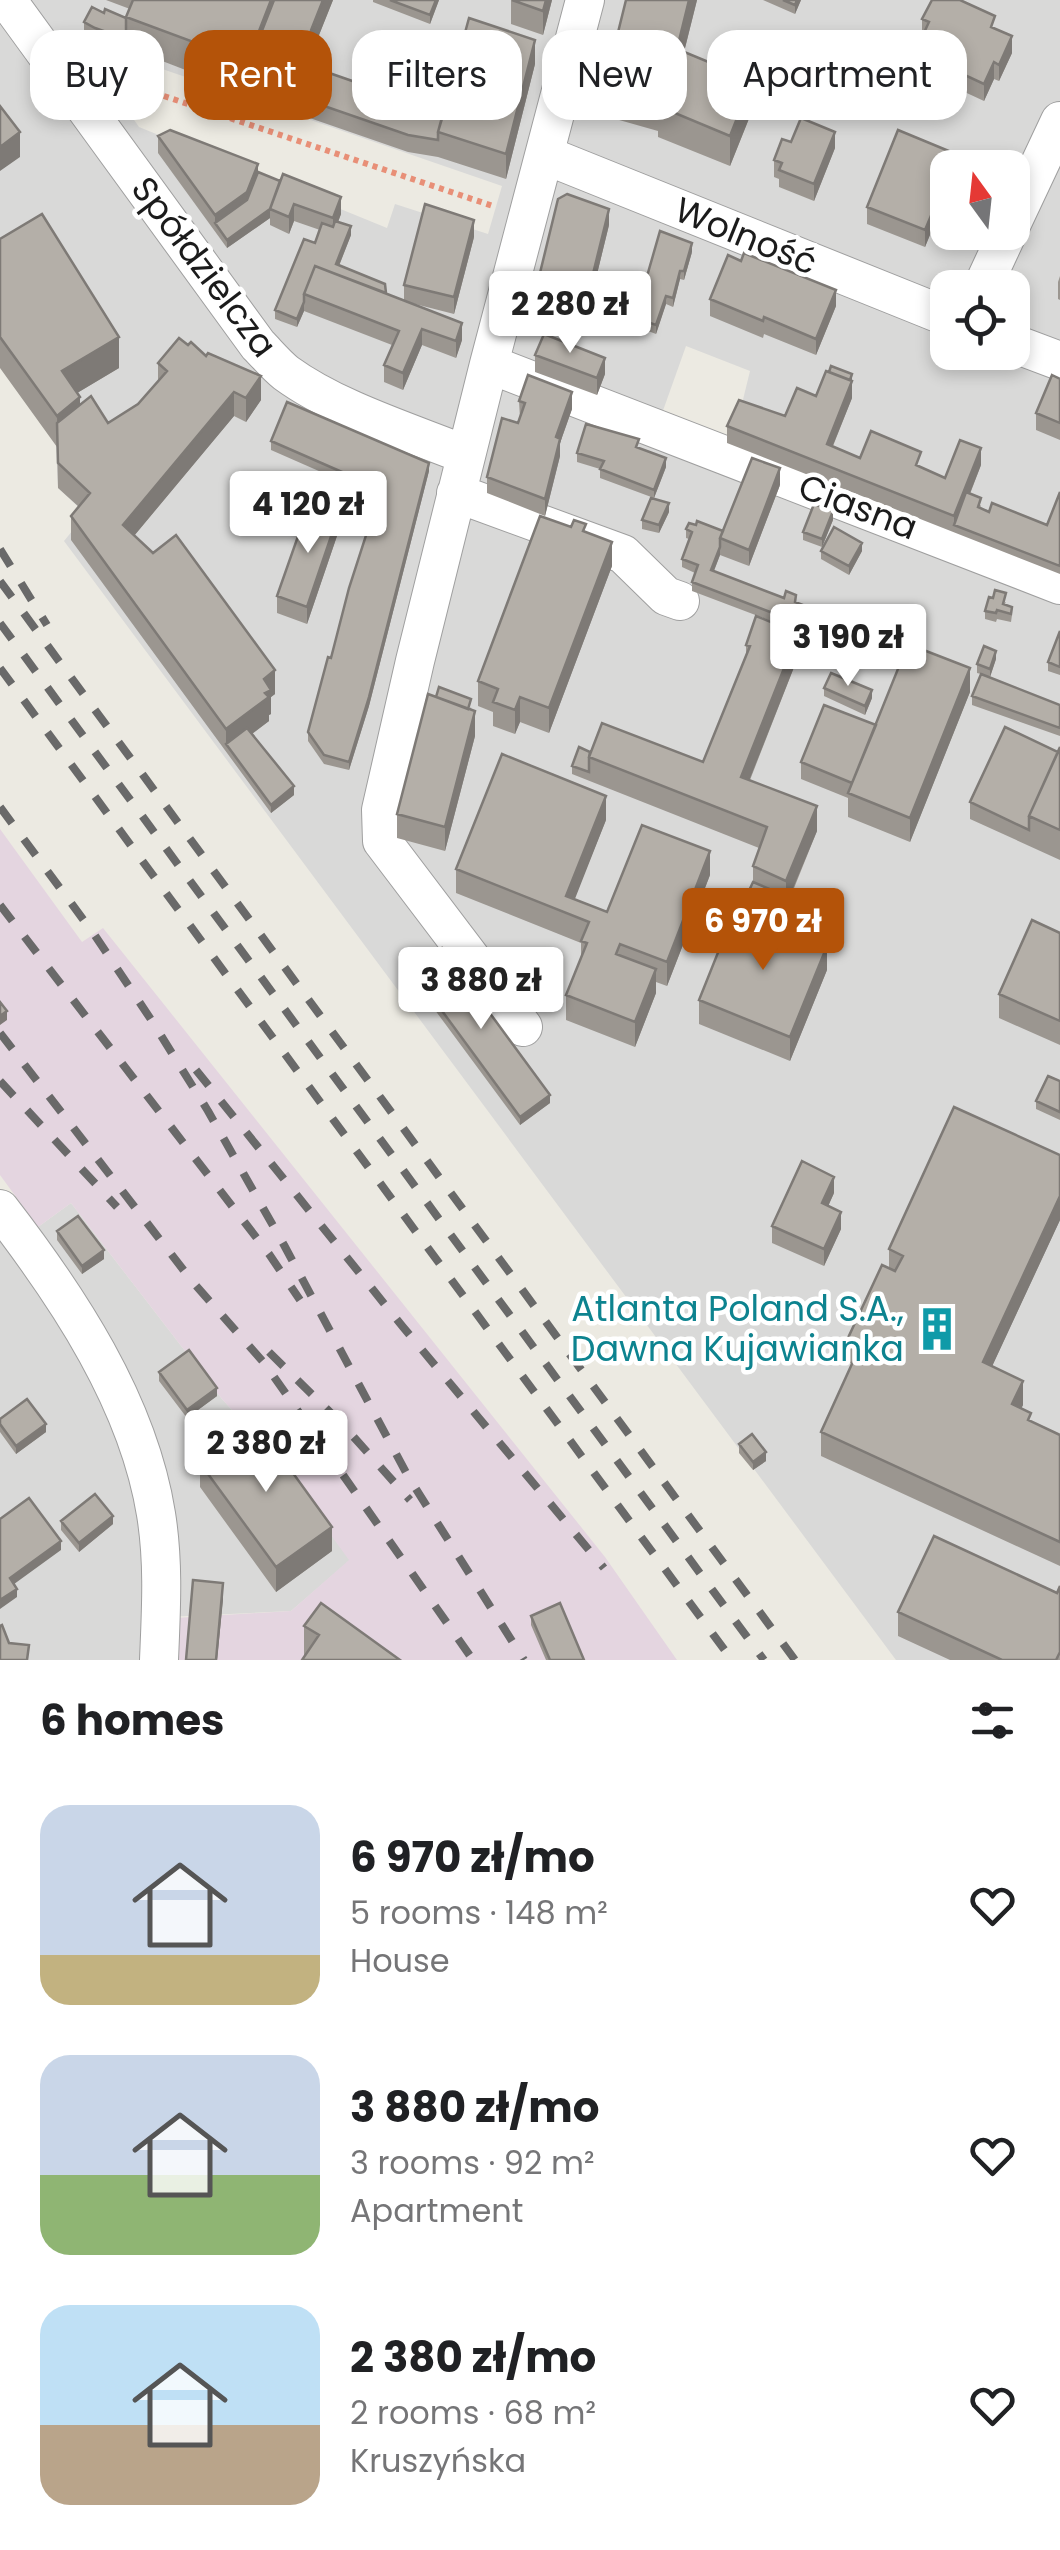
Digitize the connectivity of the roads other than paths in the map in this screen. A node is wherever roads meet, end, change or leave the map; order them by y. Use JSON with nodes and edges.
{"nodes":[{"id":1,"x":7,"y":0,"type":"edge"},
{"id":2,"x":585,"y":0,"type":"edge"},
{"id":3,"x":1060,"y":122,"type":"edge"},
{"id":4,"x":545,"y":155,"type":"junction"},
{"id":5,"x":1030,"y":185,"type":"edge"},
{"id":6,"x":930,"y":310,"type":"edge"},
{"id":7,"x":1030,"y":350,"type":"edge"},
{"id":8,"x":1060,"y":362,"type":"edge"},
{"id":9,"x":489,"y":364,"type":"junction"},
{"id":10,"x":466,"y":456,"type":"junction"},
{"id":11,"x":456,"y":493,"type":"junction"},
{"id":12,"x":1060,"y":585,"type":"edge"},
{"id":13,"x":680,"y":601,"type":"dead end"},
{"id":14,"x":523,"y":1027,"type":"dead end"},
{"id":15,"x":0,"y":1208,"type":"edge"},
{"id":16,"x":159,"y":1660,"type":"edge"}],
"edges":[{"from":1,"to":10,"type":"street","name":"Spółdzielcza"},
{"from":2,"to":4,"type":"street"},
{"from":3,"to":5,"type":"street"},
{"from":4,"to":6,"type":"street","name":"Wolność"},
{"from":4,"to":9,"type":"street"},
{"from":7,"to":8,"type":"street"},
{"from":9,"to":10,"type":"street"},
{"from":9,"to":12,"type":"street","name":"Ciasna"},
{"from":10,"to":11,"type":"street"},
{"from":11,"to":13,"type":"street"},
{"from":11,"to":14,"type":"street"},
{"from":15,"to":16,"type":"street"}]}
